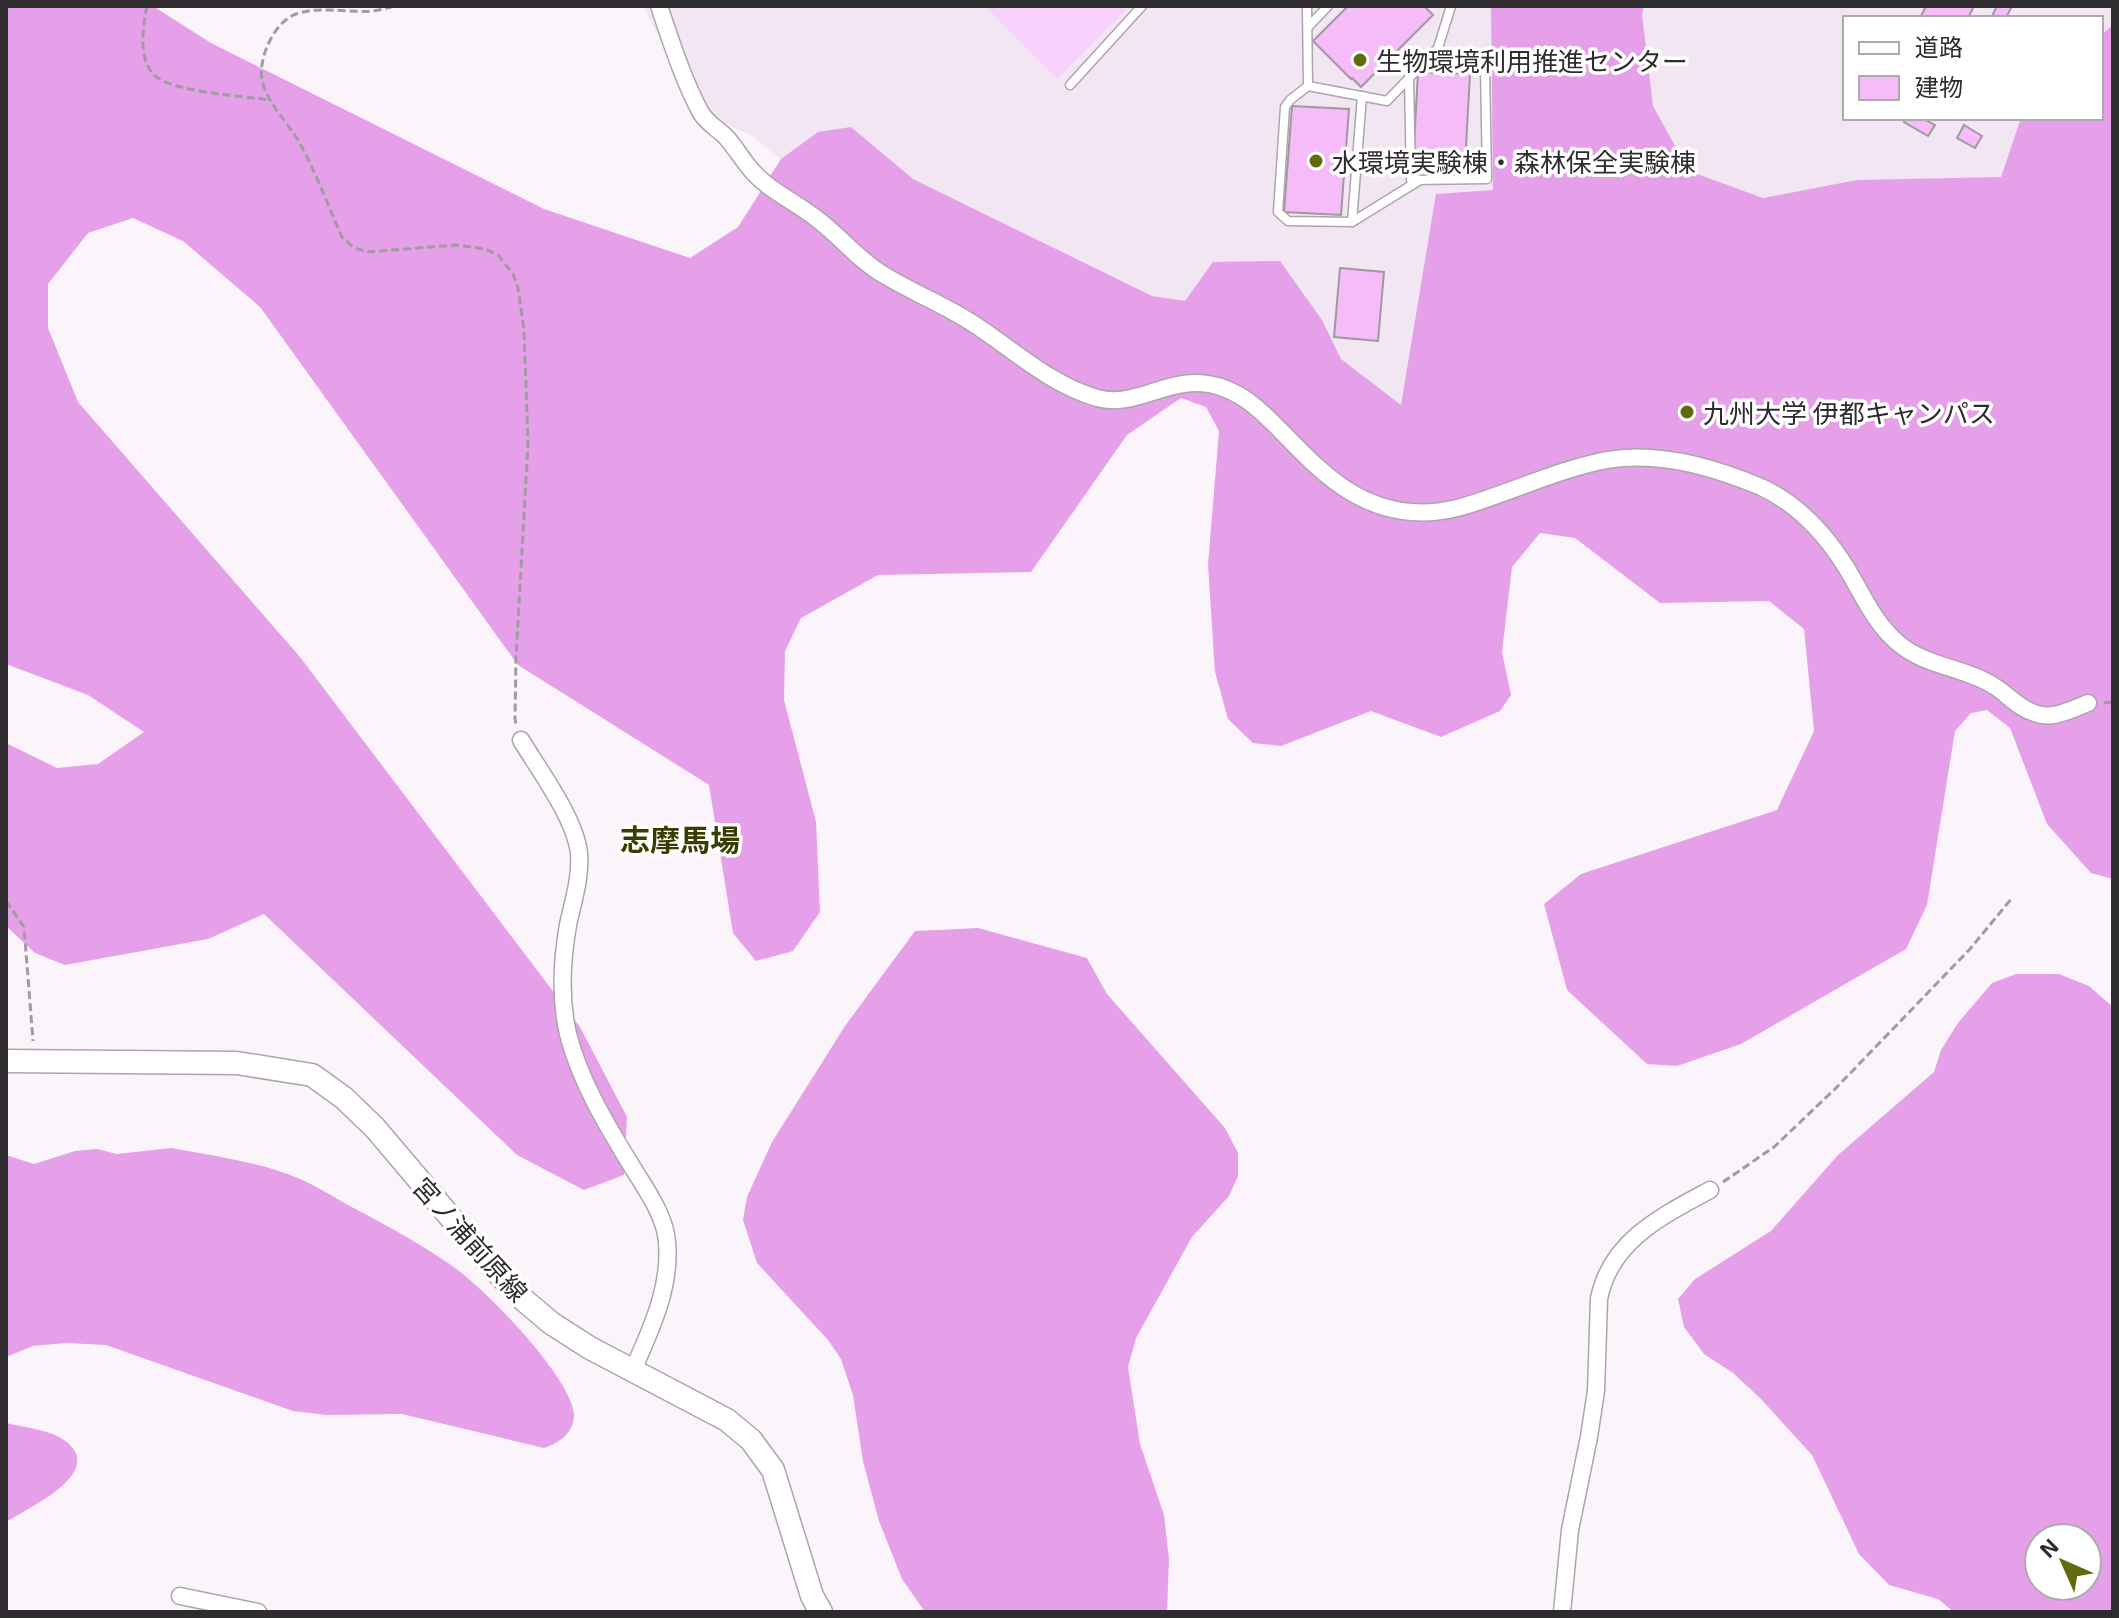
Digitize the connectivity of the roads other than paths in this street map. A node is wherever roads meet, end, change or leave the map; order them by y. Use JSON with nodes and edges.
{"nodes":[{"id":1,"x":659,"y":6,"type":"edge"},
{"id":2,"x":1142,"y":6,"type":"edge"},
{"id":3,"x":1307,"y":6,"type":"edge"},
{"id":4,"x":1328,"y":6,"type":"edge"},
{"id":5,"x":1451,"y":6,"type":"edge"},
{"id":6,"x":1307,"y":27,"type":"junction"},
{"id":7,"x":1429,"y":57,"type":"junction"},
{"id":8,"x":1409,"y":78,"type":"junction"},
{"id":9,"x":1070,"y":85,"type":"dead end"},
{"id":10,"x":1308,"y":86,"type":"junction"},
{"id":11,"x":1362,"y":96,"type":"junction"},
{"id":12,"x":1421,"y":180,"type":"junction"},
{"id":13,"x":1352,"y":222,"type":"junction"},
{"id":14,"x":2088,"y":703,"type":"dead end"},
{"id":15,"x":521,"y":740,"type":"road end"},
{"id":16,"x":6,"y":1061,"type":"edge"},
{"id":17,"x":1710,"y":1190,"type":"road end"},
{"id":18,"x":633,"y":1370,"type":"junction"},
{"id":19,"x":180,"y":1596,"type":"dead end"},
{"id":20,"x":258,"y":1612,"type":"edge"},
{"id":21,"x":821,"y":1612,"type":"edge"},
{"id":22,"x":1562,"y":1612,"type":"edge"}],
"edges":[{"from":1,"to":14,"type":"street"},
{"from":2,"to":9,"type":"lane"},
{"from":3,"to":6,"type":"lane"},
{"from":4,"to":6,"type":"lane"},
{"from":5,"to":7,"type":"lane"},
{"from":6,"to":10,"type":"lane"},
{"from":7,"to":8,"type":"lane"},
{"from":7,"to":12,"type":"lane"},
{"from":8,"to":11,"type":"lane"},
{"from":8,"to":12,"type":"lane"},
{"from":10,"to":11,"type":"lane"},
{"from":10,"to":13,"type":"lane"},
{"from":11,"to":13,"type":"lane"},
{"from":12,"to":13,"type":"lane"},
{"from":15,"to":18,"type":"street"},
{"from":16,"to":18,"type":"main road","name":"宮ノ浦前原線"},
{"from":17,"to":22,"type":"street"},
{"from":18,"to":21,"type":"main road","name":"宮ノ浦前原線"},
{"from":19,"to":20,"type":"street"}]}
